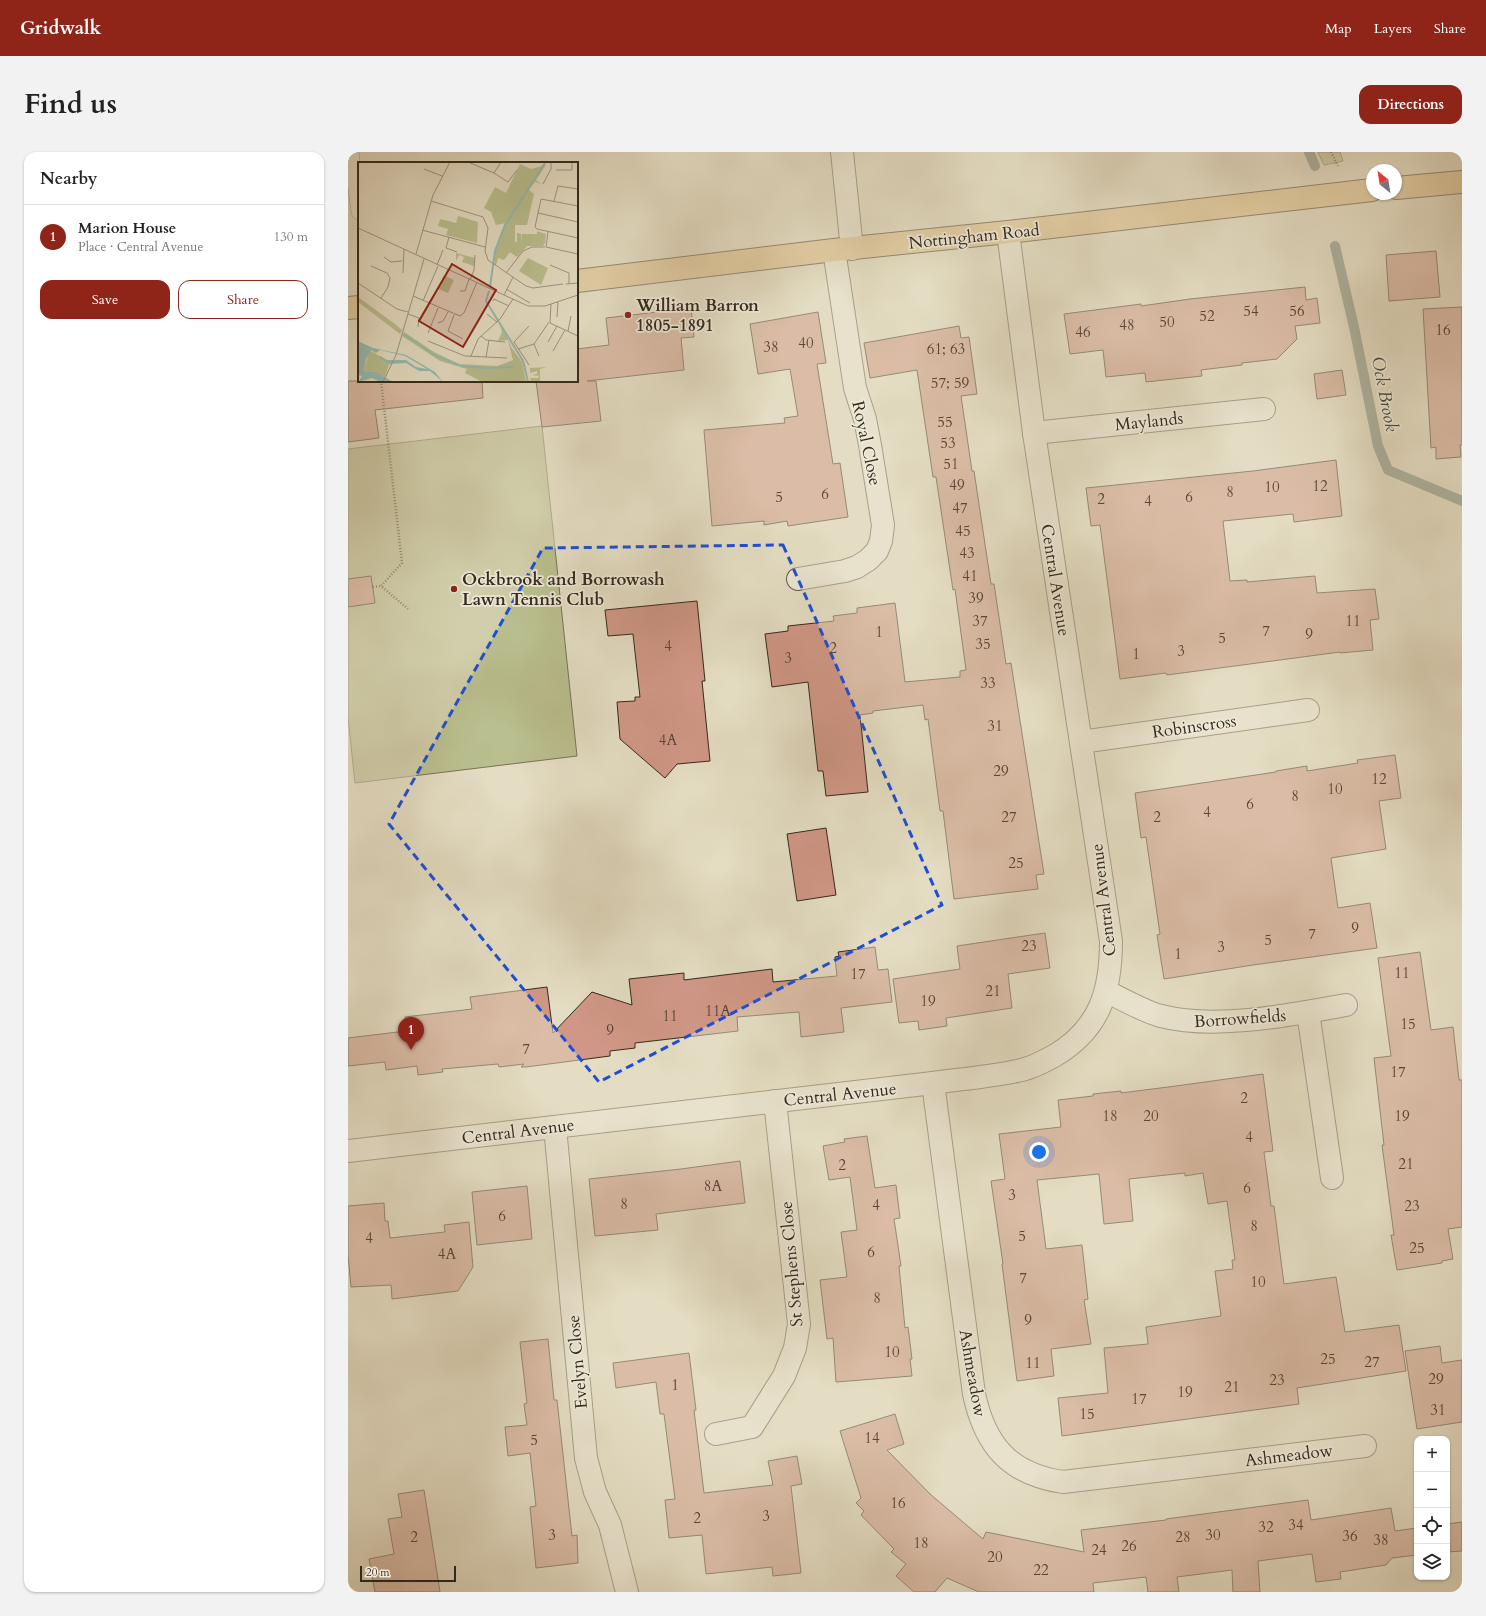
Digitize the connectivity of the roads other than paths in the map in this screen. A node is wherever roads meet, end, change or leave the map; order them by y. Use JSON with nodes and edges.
{"nodes":[{"id":1,"x":351,"y":152,"type":"edge"},
{"id":2,"x":842,"y":152,"type":"edge"},
{"id":3,"x":1462,"y":182,"type":"edge"},
{"id":4,"x":1402,"y":187,"type":"edge"},
{"id":5,"x":1366,"y":191,"type":"edge"},
{"id":6,"x":358,"y":204,"type":"edge"},
{"id":7,"x":1008,"y":232,"type":"junction"},
{"id":8,"x":843,"y":249,"type":"junction"},
{"id":9,"x":578,"y":281,"type":"edge"},
{"id":10,"x":358,"y":307,"type":"edge"},
{"id":11,"x":348,"y":308,"type":"edge"},
{"id":12,"x":1264,"y":409,"type":"dead end"},
{"id":13,"x":1034,"y":433,"type":"junction"},
{"id":14,"x":798,"y":579,"type":"dead end"},
{"id":15,"x":1308,"y":710,"type":"dead end"},
{"id":16,"x":1081,"y":742,"type":"junction"},
{"id":17,"x":1106,"y":991,"type":"junction"},
{"id":18,"x":1346,"y":1005,"type":"dead end"},
{"id":19,"x":1308,"y":1012,"type":"junction"},
{"id":20,"x":933,"y":1083,"type":"junction"},
{"id":21,"x":775,"y":1101,"type":"junction"},
{"id":22,"x":555,"y":1127,"type":"junction"},
{"id":23,"x":348,"y":1151,"type":"edge"},
{"id":24,"x":1332,"y":1178,"type":"dead end"},
{"id":25,"x":716,"y":1434,"type":"dead end"},
{"id":26,"x":1365,"y":1446,"type":"dead end"},
{"id":27,"x":627,"y":1592,"type":"edge"}],
"edges":[{"from":1,"to":6,"type":"lane"},
{"from":2,"to":8,"type":"street","name":"Royal Close"},
{"from":3,"to":4,"type":"main road"},
{"from":5,"to":7,"type":"main road","name":"Nottingham Road"},
{"from":7,"to":8,"type":"main road","name":"Nottingham Road"},
{"from":7,"to":13,"type":"street","name":"Central Avenue"},
{"from":8,"to":9,"type":"main road","name":"Nottingham Road"},
{"from":8,"to":14,"type":"street","name":"Royal Close"},
{"from":10,"to":11,"type":"main road"},
{"from":12,"to":13,"type":"street","name":"Maylands"},
{"from":13,"to":16,"type":"street","name":"Central Avenue"},
{"from":15,"to":16,"type":"street","name":"Robinscross"},
{"from":16,"to":17,"type":"street","name":"Central Avenue"},
{"from":17,"to":19,"type":"street","name":"Borrowfields"},
{"from":17,"to":20,"type":"street","name":"Central Avenue"},
{"from":18,"to":19,"type":"street","name":"Borrowfields"},
{"from":19,"to":24,"type":"street","name":"Borrowfields"},
{"from":20,"to":21,"type":"street","name":"Central Avenue"},
{"from":20,"to":26,"type":"street","name":"Ashmeadow"},
{"from":21,"to":22,"type":"street","name":"Central Avenue"},
{"from":21,"to":25,"type":"street","name":"St Stephens Close"},
{"from":22,"to":23,"type":"street","name":"Central Avenue"},
{"from":22,"to":27,"type":"street","name":"Evelyn Close"}]}
